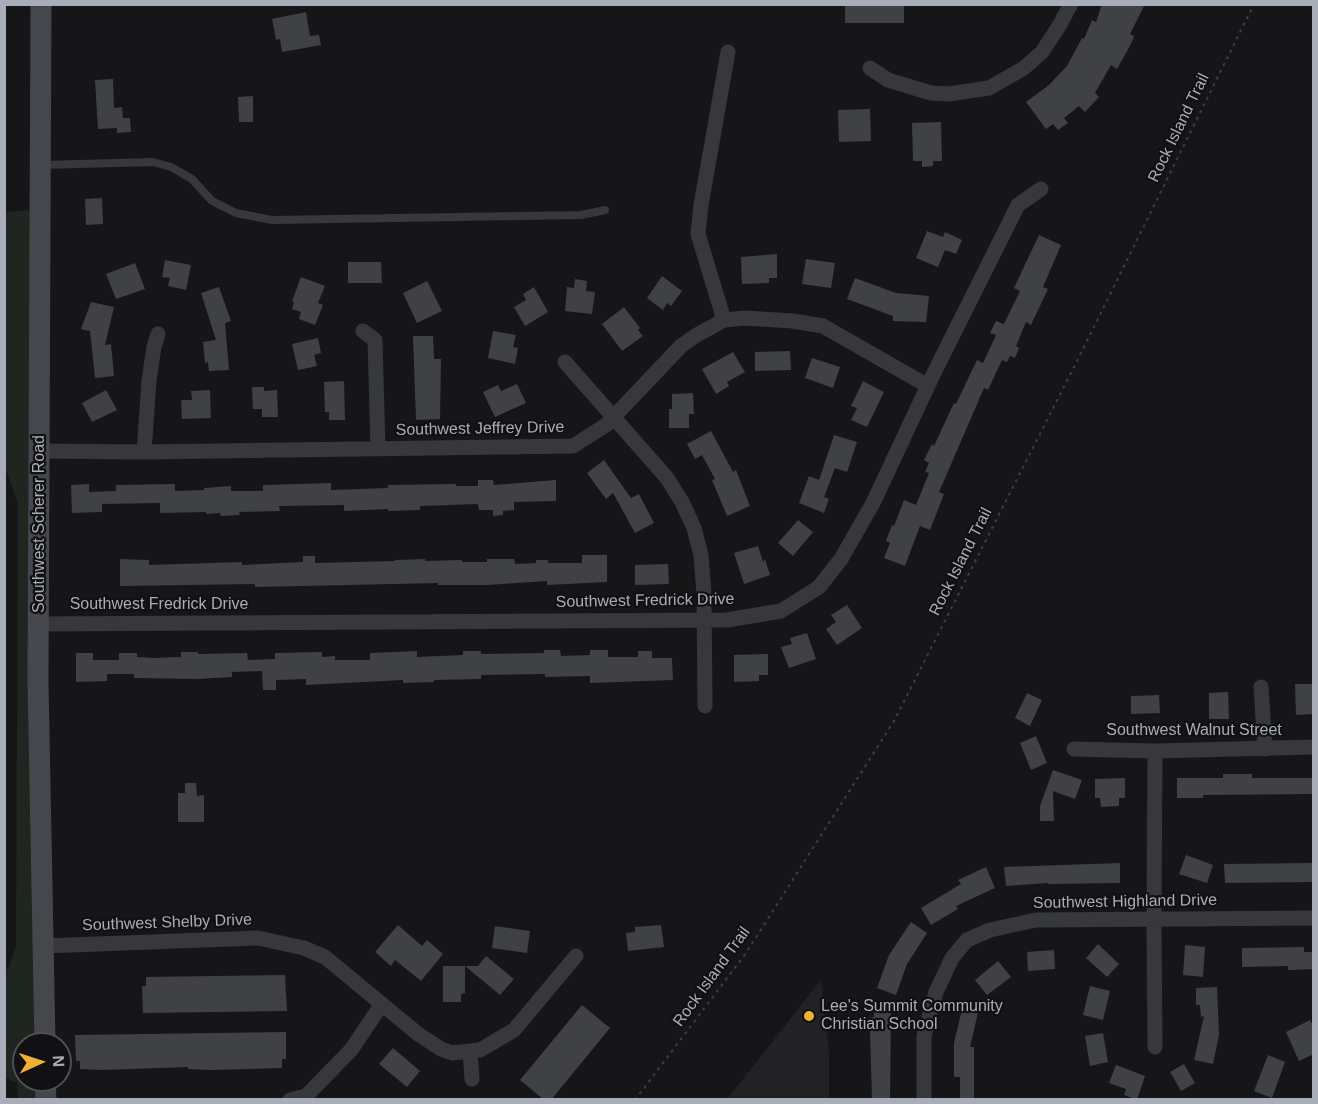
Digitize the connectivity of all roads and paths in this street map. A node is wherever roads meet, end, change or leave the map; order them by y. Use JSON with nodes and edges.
{"nodes":[{"id":1,"x":41,"y":4,"type":"edge"},
{"id":2,"x":1071,"y":4,"type":"edge"},
{"id":3,"x":1254,"y":4,"type":"edge"},
{"id":4,"x":728,"y":52,"type":"dead end"},
{"id":5,"x":870,"y":68,"type":"dead end"},
{"id":6,"x":39,"y":165,"type":"junction"},
{"id":7,"x":1041,"y":189,"type":"dead end"},
{"id":8,"x":605,"y":210,"type":"dead end"},
{"id":9,"x":724,"y":320,"type":"junction"},
{"id":10,"x":363,"y":331,"type":"dead end"},
{"id":11,"x":158,"y":334,"type":"dead end"},
{"id":12,"x":565,"y":362,"type":"dead end"},
{"id":13,"x":928,"y":386,"type":"junction"},
{"id":14,"x":614,"y":417,"type":"junction"},
{"id":15,"x":378,"y":449,"type":"junction"},
{"id":16,"x":40,"y":452,"type":"junction"},
{"id":17,"x":144,"y":452,"type":"junction"},
{"id":18,"x":704,"y":620,"type":"junction"},
{"id":19,"x":40,"y":624,"type":"junction"},
{"id":20,"x":1261,"y":687,"type":"dead end"},
{"id":21,"x":705,"y":706,"type":"dead end"},
{"id":22,"x":1314,"y":747,"type":"edge"},
{"id":23,"x":1074,"y":749,"type":"dead end"},
{"id":24,"x":1265,"y":749,"type":"junction"},
{"id":25,"x":1155,"y":751,"type":"junction"},
{"id":26,"x":1314,"y":918,"type":"edge"},
{"id":27,"x":1154,"y":919,"type":"junction"},
{"id":28,"x":43,"y":946,"type":"junction"},
{"id":29,"x":576,"y":956,"type":"dead end"},
{"id":30,"x":382,"y":1004,"type":"junction"},
{"id":31,"x":45,"y":1032,"type":"edge"},
{"id":32,"x":1155,"y":1047,"type":"dead end"},
{"id":33,"x":470,"y":1051,"type":"junction"},
{"id":34,"x":472,"y":1079,"type":"dead end"},
{"id":35,"x":290,"y":1100,"type":"edge"},
{"id":36,"x":635,"y":1100,"type":"edge"},
{"id":37,"x":924,"y":1100,"type":"edge"}],
"edges":[{"from":1,"to":6,"type":"main road","name":"Southwest Scherer Road"},
{"from":2,"to":5,"type":"street"},
{"from":3,"to":36,"type":"path","name":"Rock Island Trail"},
{"from":4,"to":9,"type":"street"},
{"from":6,"to":8,"type":"lane"},
{"from":6,"to":16,"type":"main road","name":"Southwest Scherer Road"},
{"from":7,"to":13,"type":"street","name":"Southwest Fredrick Drive"},
{"from":9,"to":13,"type":"street","name":"Southwest Jeffrey Drive"},
{"from":9,"to":14,"type":"street","name":"Southwest Jeffrey Drive"},
{"from":10,"to":15,"type":"street"},
{"from":11,"to":17,"type":"street"},
{"from":12,"to":14,"type":"street"},
{"from":13,"to":18,"type":"street","name":"Southwest Fredrick Drive"},
{"from":14,"to":15,"type":"street","name":"Southwest Jeffrey Drive"},
{"from":14,"to":18,"type":"street"},
{"from":15,"to":17,"type":"street","name":"Southwest Jeffrey Drive"},
{"from":16,"to":17,"type":"street","name":"Southwest Jeffrey Drive"},
{"from":16,"to":19,"type":"main road","name":"Southwest Scherer Road"},
{"from":18,"to":19,"type":"street","name":"Southwest Fredrick Drive"},
{"from":18,"to":21,"type":"street"},
{"from":19,"to":28,"type":"main road","name":"Southwest Scherer Road"},
{"from":20,"to":24,"type":"street"},
{"from":22,"to":24,"type":"street","name":"Southwest Walnut Street"},
{"from":23,"to":25,"type":"street","name":"Southwest Walnut Street"},
{"from":24,"to":25,"type":"street","name":"Southwest Walnut Street"},
{"from":25,"to":27,"type":"street"},
{"from":26,"to":27,"type":"street","name":"Southwest Highland Drive"},
{"from":27,"to":32,"type":"street"},
{"from":27,"to":37,"type":"street","name":"Southwest Highland Drive"},
{"from":28,"to":30,"type":"street","name":"Southwest Shelby Drive"},
{"from":28,"to":31,"type":"main road","name":"Southwest Scherer Road"},
{"from":29,"to":33,"type":"street","name":"Southwest Shelby Drive"},
{"from":30,"to":33,"type":"street","name":"Southwest Shelby Drive"},
{"from":30,"to":35,"type":"street"},
{"from":33,"to":34,"type":"street"}]}
